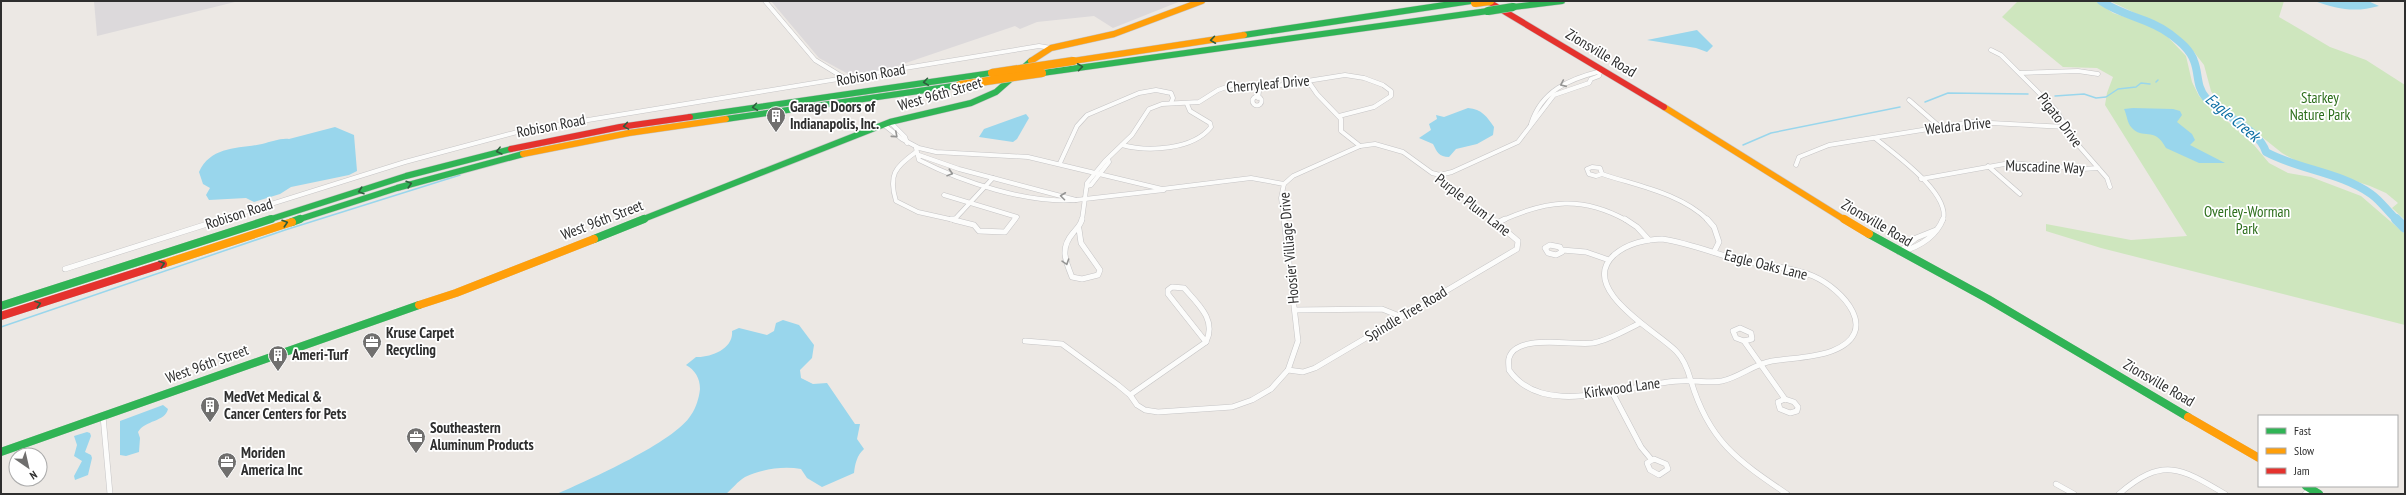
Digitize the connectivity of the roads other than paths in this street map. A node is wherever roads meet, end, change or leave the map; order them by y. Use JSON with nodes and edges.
{"nodes":[{"id":1,"x":765,"y":1,"type":"edge"},
{"id":2,"x":1202,"y":1,"type":"edge"},
{"id":3,"x":1523,"y":1,"type":"edge"},
{"id":4,"x":1562,"y":1,"type":"edge"},
{"id":5,"x":1482,"y":4,"type":"edge"},
{"id":6,"x":1509,"y":6,"type":"junction"},
{"id":7,"x":1051,"y":48,"type":"junction"},
{"id":8,"x":1990,"y":50,"type":"dead end"},
{"id":9,"x":1601,"y":71,"type":"junction"},
{"id":10,"x":2020,"y":73,"type":"junction"},
{"id":11,"x":2098,"y":74,"type":"dead end"},
{"id":12,"x":846,"y":78,"type":"junction"},
{"id":13,"x":1308,"y":81,"type":"junction"},
{"id":14,"x":1260,"y":85,"type":"junction"},
{"id":15,"x":1258,"y":98,"type":"dead end"},
{"id":16,"x":1908,"y":100,"type":"dead end"},
{"id":17,"x":1171,"y":103,"type":"junction"},
{"id":18,"x":1187,"y":104,"type":"junction"},
{"id":19,"x":1339,"y":116,"type":"junction"},
{"id":20,"x":887,"y":124,"type":"junction"},
{"id":21,"x":1531,"y":124,"type":"junction"},
{"id":22,"x":1940,"y":127,"type":"junction"},
{"id":23,"x":2067,"y":127,"type":"junction"},
{"id":24,"x":1875,"y":138,"type":"junction"},
{"id":25,"x":907,"y":143,"type":"junction"},
{"id":26,"x":1122,"y":145,"type":"junction"},
{"id":27,"x":1360,"y":146,"type":"junction"},
{"id":28,"x":917,"y":152,"type":"junction"},
{"id":29,"x":1060,"y":164,"type":"junction"},
{"id":30,"x":1796,"y":165,"type":"dead end"},
{"id":31,"x":1988,"y":166,"type":"junction"},
{"id":32,"x":2098,"y":168,"type":"junction"},
{"id":33,"x":1098,"y":172,"type":"junction"},
{"id":34,"x":1602,"y":174,"type":"dead end"},
{"id":35,"x":1440,"y":175,"type":"junction"},
{"id":36,"x":993,"y":178,"type":"junction"},
{"id":37,"x":1921,"y":179,"type":"junction"},
{"id":38,"x":988,"y":184,"type":"junction"},
{"id":39,"x":1284,"y":184,"type":"junction"},
{"id":40,"x":2110,"y":187,"type":"dead end"},
{"id":41,"x":1169,"y":189,"type":"junction"},
{"id":42,"x":2020,"y":194,"type":"dead end"},
{"id":43,"x":944,"y":196,"type":"dead end"},
{"id":44,"x":1084,"y":199,"type":"junction"},
{"id":45,"x":1076,"y":200,"type":"junction"},
{"id":46,"x":970,"y":203,"type":"junction"},
{"id":47,"x":954,"y":220,"type":"junction"},
{"id":48,"x":1497,"y":223,"type":"junction"},
{"id":49,"x":1079,"y":229,"type":"junction"},
{"id":50,"x":1649,"y":240,"type":"junction"},
{"id":51,"x":1519,"y":243,"type":"joint"},
{"id":52,"x":1562,"y":250,"type":"dead end"},
{"id":53,"x":1714,"y":252,"type":"junction"},
{"id":54,"x":1899,"y":252,"type":"junction"},
{"id":55,"x":1609,"y":260,"type":"junction"},
{"id":56,"x":65,"y":269,"type":"dead end"},
{"id":57,"x":1,"y":306,"type":"edge"},
{"id":58,"x":1295,"y":310,"type":"junction"},
{"id":59,"x":1,"y":316,"type":"edge"},
{"id":60,"x":1402,"y":317,"type":"junction"},
{"id":61,"x":1638,"y":324,"type":"junction"},
{"id":62,"x":1025,"y":341,"type":"dead end"},
{"id":63,"x":1744,"y":341,"type":"dead end"},
{"id":64,"x":1206,"y":342,"type":"junction"},
{"id":65,"x":1760,"y":363,"type":"junction"},
{"id":66,"x":1288,"y":370,"type":"junction"},
{"id":67,"x":1692,"y":380,"type":"junction"},
{"id":68,"x":1612,"y":392,"type":"junction"},
{"id":69,"x":1130,"y":395,"type":"junction"},
{"id":70,"x":1784,"y":399,"type":"dead end"},
{"id":71,"x":103,"y":416,"type":"junction"},
{"id":72,"x":1,"y":452,"type":"edge"},
{"id":73,"x":2258,"y":457,"type":"edge"},
{"id":74,"x":1651,"y":459,"type":"dead end"},
{"id":75,"x":2056,"y":484,"type":"dead end"},
{"id":76,"x":2307,"y":490,"type":"edge"},
{"id":77,"x":110,"y":494,"type":"edge"},
{"id":78,"x":1787,"y":494,"type":"edge"},
{"id":79,"x":2074,"y":494,"type":"edge"},
{"id":80,"x":2119,"y":494,"type":"edge"},
{"id":81,"x":2224,"y":494,"type":"edge"},
{"id":82,"x":2319,"y":494,"type":"edge"}],
"edges":[{"from":1,"to":12,"type":"street"},
{"from":2,"to":7,"type":"main road","name":"West 96th Street"},
{"from":3,"to":6,"type":"main road"},
{"from":4,"to":6,"type":"main road"},
{"from":5,"to":6,"type":"main road"},
{"from":5,"to":9,"type":"main road","name":"Zionsville Road"},
{"from":5,"to":57,"type":"main road","one_way":true,"bridge":true},
{"from":59,"to":5,"type":"main road","one_way":true,"bridge":true},
{"from":7,"to":12,"type":"street","name":"Robison Road"},
{"from":7,"to":20,"type":"main road","name":"West 96th Street"},
{"from":8,"to":10,"type":"street","name":"Pigato Drive"},
{"from":9,"to":21,"type":"street"},
{"from":9,"to":21,"type":"street","one_way":true},
{"from":9,"to":54,"type":"main road","name":"Zionsville Road"},
{"from":10,"to":11,"type":"street"},
{"from":10,"to":23,"type":"street","name":"Pigato Drive"},
{"from":12,"to":56,"type":"street","name":"Robison Road"},
{"from":13,"to":14,"type":"street","name":"Cherryleaf Drive"},
{"from":13,"to":19,"type":"street"},
{"from":13,"to":19,"type":"street","name":"Cherryleaf Drive"},
{"from":14,"to":15,"type":"street"},
{"from":14,"to":18,"type":"street","name":"Cherryleaf Drive"},
{"from":16,"to":22,"type":"street"},
{"from":17,"to":18,"type":"street","name":"Cherryleaf Drive"},
{"from":17,"to":26,"type":"street","name":"Cherryleaf Drive"},
{"from":17,"to":29,"type":"street"},
{"from":18,"to":26,"type":"street"},
{"from":19,"to":27,"type":"street"},
{"from":20,"to":25,"type":"street","name":"Hoosier Villiage Drive","one_way":true},
{"from":20,"to":25,"type":"street","name":"Hoosier Villiage Drive"},
{"from":20,"to":71,"type":"main road","name":"West 96th Street"},
{"from":21,"to":35,"type":"street"},
{"from":22,"to":23,"type":"street","name":"Weldra Drive"},
{"from":22,"to":24,"type":"street","name":"Weldra Drive"},
{"from":23,"to":32,"type":"street","name":"Pigato Drive"},
{"from":24,"to":30,"type":"street","name":"Weldra Drive"},
{"from":24,"to":37,"type":"street"},
{"from":25,"to":28,"type":"street","name":"Hoosier Villiage Drive"},
{"from":26,"to":33,"type":"street","name":"Cherryleaf Drive"},
{"from":27,"to":35,"type":"street","name":"Purple Plum Lane"},
{"from":27,"to":39,"type":"street"},
{"from":28,"to":29,"type":"street","name":"Hoosier Villiage Drive"},
{"from":28,"to":36,"type":"street"},
{"from":28,"to":38,"type":"street","one_way":true},
{"from":28,"to":47,"type":"street"},
{"from":29,"to":33,"type":"street","name":"Hoosier Villiage Drive"},
{"from":31,"to":32,"type":"street","name":"Muscadine Way"},
{"from":31,"to":37,"type":"street","name":"Muscadine Way"},
{"from":31,"to":42,"type":"street"},
{"from":32,"to":40,"type":"street","name":"Pigato Drive"},
{"from":33,"to":41,"type":"street","name":"Hoosier Villiage Drive"},
{"from":33,"to":44,"type":"street","name":"Cherryleaf Drive"},
{"from":34,"to":53,"type":"street"},
{"from":35,"to":48,"type":"street","name":"Purple Plum Lane"},
{"from":36,"to":38,"type":"street"},
{"from":45,"to":36,"type":"street","one_way":true},
{"from":37,"to":54,"type":"street"},
{"from":38,"to":45,"type":"street"},
{"from":38,"to":46,"type":"street"},
{"from":39,"to":41,"type":"street","name":"Hoosier Villiage Drive"},
{"from":39,"to":58,"type":"street","name":"Hoosier Villiage Drive"},
{"from":41,"to":44,"type":"street"},
{"from":43,"to":46,"type":"street"},
{"from":44,"to":45,"type":"street"},
{"from":44,"to":49,"type":"street","name":"Cherryleaf Drive"},
{"from":46,"to":47,"type":"street"},
{"from":46,"to":47,"type":"street"},
{"from":48,"to":50,"type":"street"},
{"from":48,"to":51,"type":"street","name":"Purple Plum Lane"},
{"from":49,"to":49,"type":"street","name":"Cherryleaf Drive","one_way":true},
{"from":50,"to":53,"type":"street","name":"Eagle Oaks Lane"},
{"from":50,"to":55,"type":"street","name":"Eagle Oaks Lane"},
{"from":51,"to":60,"type":"street","name":"Spindle Tree Road"},
{"from":52,"to":55,"type":"street"},
{"from":53,"to":65,"type":"street","name":"Eagle Oaks Lane"},
{"from":54,"to":73,"type":"main road","name":"Zionsville Road"},
{"from":55,"to":61,"type":"street"},
{"from":58,"to":60,"type":"street"},
{"from":58,"to":66,"type":"street","name":"Hoosier Villiage Drive"},
{"from":60,"to":66,"type":"street","name":"Spindle Tree Road"},
{"from":61,"to":67,"type":"street"},
{"from":61,"to":68,"type":"street","name":"Kirkwood Lane"},
{"from":62,"to":69,"type":"street","name":"Hoosier Villiage Drive"},
{"from":63,"to":65,"type":"street"},
{"from":64,"to":64,"type":"street"},
{"from":64,"to":69,"type":"street"},
{"from":65,"to":67,"type":"street","name":"Eagle Oaks Lane"},
{"from":65,"to":70,"type":"street"},
{"from":66,"to":69,"type":"street","name":"Hoosier Villiage Drive"},
{"from":67,"to":68,"type":"street","name":"Kirkwood Lane"},
{"from":67,"to":78,"type":"street"},
{"from":68,"to":74,"type":"street"},
{"from":71,"to":72,"type":"main road","name":"West 96th Street"},
{"from":71,"to":77,"type":"street"},
{"from":75,"to":79,"type":"street"},
{"from":76,"to":82,"type":"main road"},
{"from":80,"to":81,"type":"street"}]}
